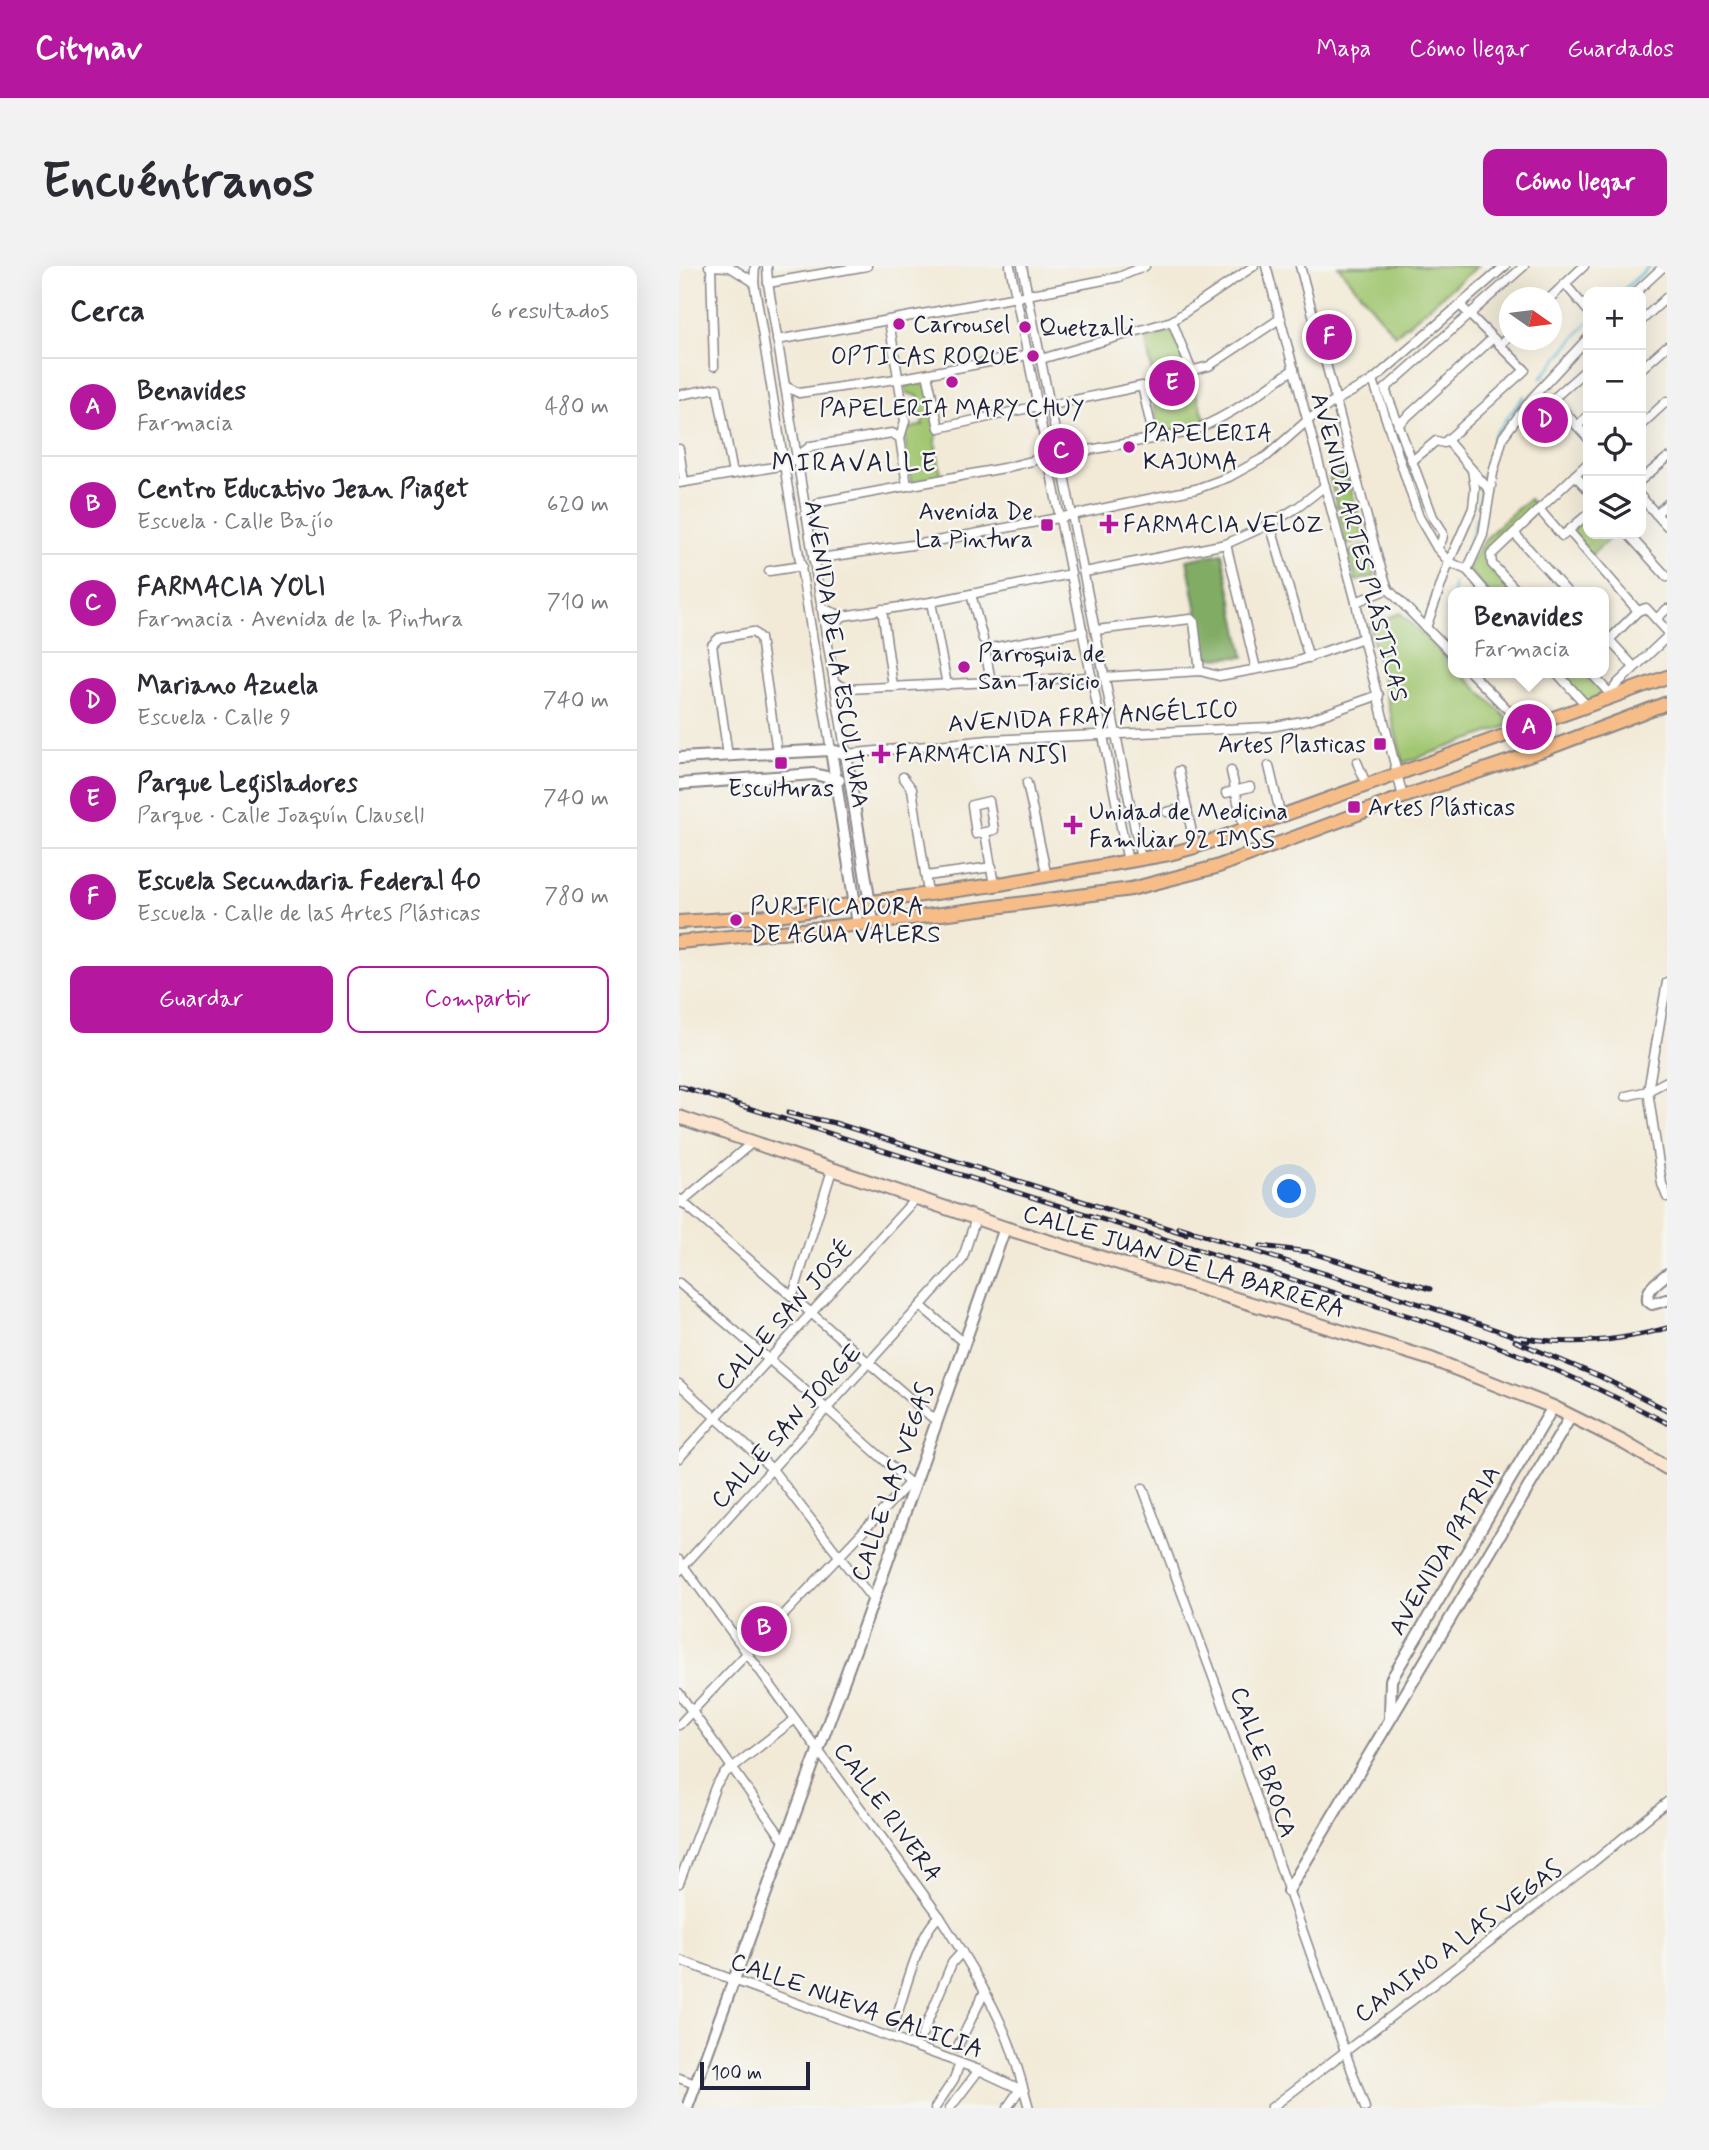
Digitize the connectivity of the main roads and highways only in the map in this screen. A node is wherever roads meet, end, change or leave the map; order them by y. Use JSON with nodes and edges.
{"nodes":[{"id":1,"x":1667,"y":677,"type":"edge"},
{"id":2,"x":1667,"y":703,"type":"edge"},
{"id":3,"x":679,"y":922,"type":"edge"},
{"id":4,"x":679,"y":942,"type":"edge"},
{"id":5,"x":679,"y":1117,"type":"edge"},
{"id":6,"x":1667,"y":1468,"type":"edge"}],
"edges":[{"from":1,"to":3,"type":"main road"},
{"from":2,"to":4,"type":"main road"},
{"from":5,"to":6,"type":"main road","name":"CALLE JUAN DE LA BARRERA"}]}
